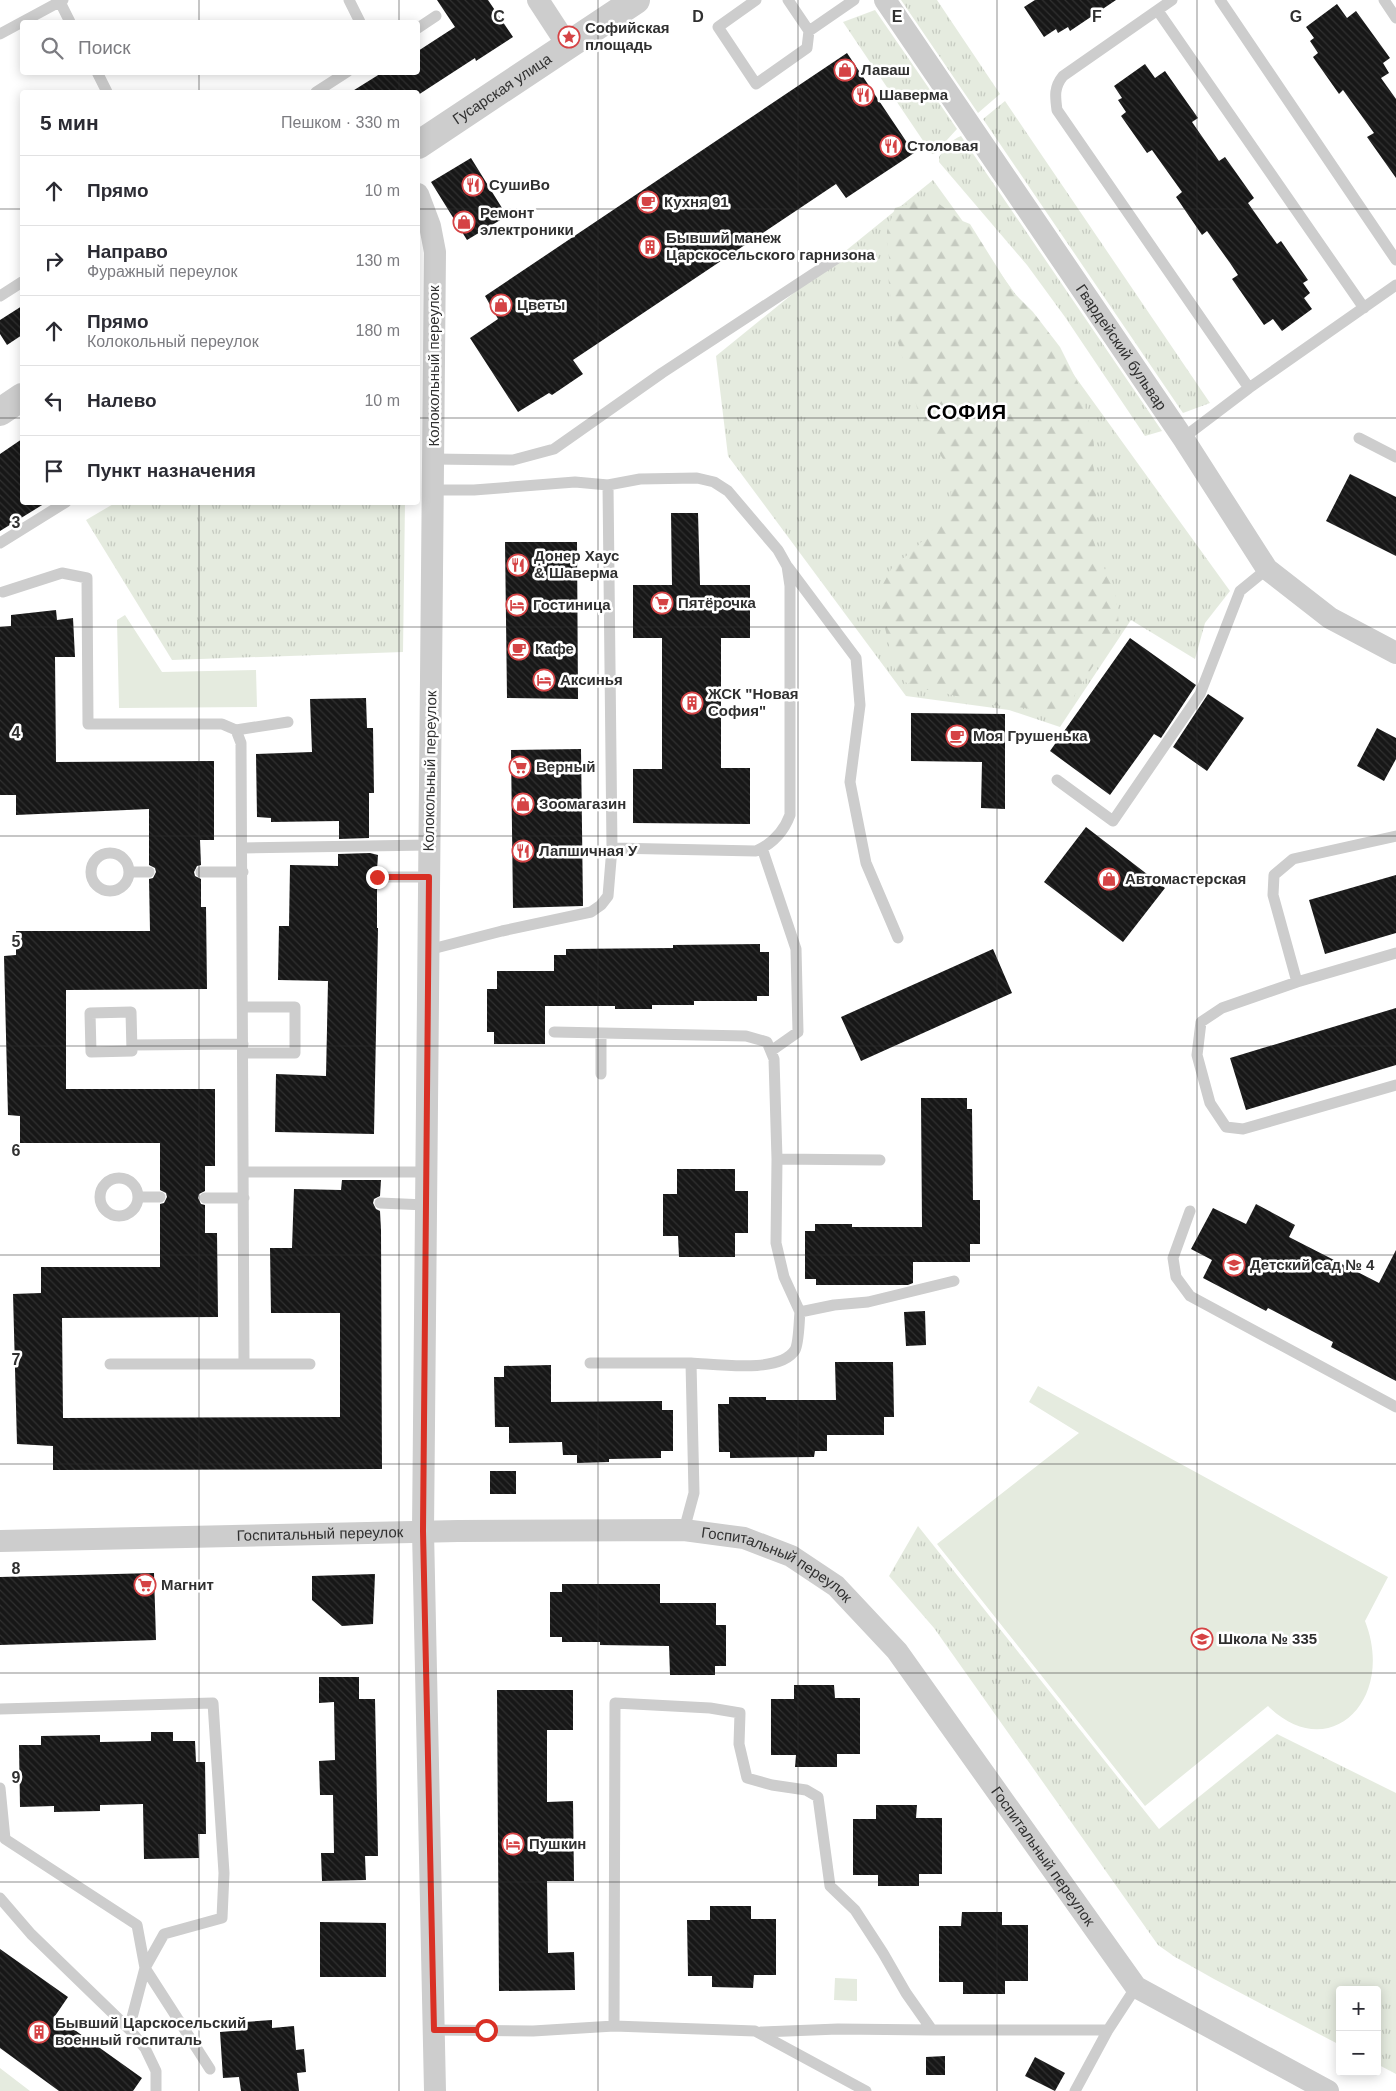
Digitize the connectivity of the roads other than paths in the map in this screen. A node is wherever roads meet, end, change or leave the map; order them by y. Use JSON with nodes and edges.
{"nodes":[{"id":1,"x":349,"y":0,"type":"edge"},
{"id":2,"x":538,"y":0,"type":"edge"},
{"id":3,"x":636,"y":0,"type":"edge"},
{"id":4,"x":756,"y":0,"type":"edge"},
{"id":5,"x":788,"y":0,"type":"edge"},
{"id":6,"x":854,"y":0,"type":"edge"},
{"id":7,"x":885,"y":0,"type":"edge"},
{"id":8,"x":1172,"y":0,"type":"edge"},
{"id":9,"x":1220,"y":0,"type":"edge"},
{"id":10,"x":1384,"y":0,"type":"edge"},
{"id":11,"x":60,"y":1,"type":"edge"},
{"id":12,"x":1158,"y":11,"type":"junction"},
{"id":13,"x":436,"y":16,"type":"dead end"},
{"id":14,"x":1396,"y":18,"type":"edge"},
{"id":15,"x":25,"y":20,"type":"edge"},
{"id":16,"x":69,"y":20,"type":"edge"},
{"id":17,"x":359,"y":20,"type":"edge"},
{"id":18,"x":20,"y":23,"type":"edge"},
{"id":19,"x":420,"y":27,"type":"edge"},
{"id":20,"x":809,"y":31,"type":"junction"},
{"id":21,"x":0,"y":34,"type":"edge"},
{"id":22,"x":568,"y":46,"type":"junction"},
{"id":23,"x":98,"y":75,"type":"edge"},
{"id":24,"x":343,"y":75,"type":"edge"},
{"id":25,"x":106,"y":90,"type":"edge"},
{"id":26,"x":319,"y":90,"type":"edge"},
{"id":27,"x":420,"y":143,"type":"edge"},
{"id":28,"x":420,"y":199,"type":"edge"},
{"id":29,"x":839,"y":257,"type":"dead end"},
{"id":30,"x":1396,"y":260,"type":"edge"},
{"id":31,"x":20,"y":283,"type":"edge"},
{"id":32,"x":1396,"y":285,"type":"edge"},
{"id":33,"x":0,"y":296,"type":"edge"},
{"id":34,"x":1364,"y":308,"type":"junction"},
{"id":35,"x":1249,"y":388,"type":"junction"},
{"id":36,"x":20,"y":398,"type":"edge"},
{"id":37,"x":0,"y":412,"type":"edge"},
{"id":38,"x":1183,"y":438,"type":"junction"},
{"id":39,"x":1359,"y":438,"type":"dead end"},
{"id":40,"x":1396,"y":456,"type":"edge"},
{"id":41,"x":433,"y":458,"type":"junction"},
{"id":42,"x":608,"y":485,"type":"junction"},
{"id":43,"x":432,"y":490,"type":"junction"},
{"id":44,"x":61,"y":505,"type":"edge"},
{"id":45,"x":0,"y":543,"type":"edge"},
{"id":46,"x":787,"y":566,"type":"junction"},
{"id":47,"x":1266,"y":569,"type":"junction"},
{"id":48,"x":3,"y":592,"type":"dead end"},
{"id":49,"x":1396,"y":653,"type":"edge"},
{"id":50,"x":288,"y":722,"type":"dead end"},
{"id":51,"x":236,"y":730,"type":"junction"},
{"id":52,"x":1057,"y":780,"type":"dead end"},
{"id":53,"x":1396,"y":836,"type":"edge"},
{"id":54,"x":429,"y":845,"type":"junction"},
{"id":55,"x":243,"y":848,"type":"junction"},
{"id":56,"x":612,"y":848,"type":"junction"},
{"id":57,"x":762,"y":848,"type":"junction"},
{"id":58,"x":130,"y":872,"type":"dead end"},
{"id":59,"x":149,"y":872,"type":"dead end"},
{"id":60,"x":201,"y":872,"type":"dead end"},
{"id":61,"x":243,"y":872,"type":"junction"},
{"id":62,"x":377,"y":877,"type":"dead end"},
{"id":63,"x":429,"y":877,"type":"junction"},
{"id":64,"x":898,"y":938,"type":"dead end"},
{"id":65,"x":428,"y":950,"type":"junction"},
{"id":66,"x":1396,"y":953,"type":"edge"},
{"id":67,"x":1297,"y":982,"type":"junction"},
{"id":68,"x":243,"y":1007,"type":"junction"},
{"id":69,"x":554,"y":1032,"type":"dead end"},
{"id":70,"x":601,"y":1033,"type":"junction"},
{"id":71,"x":132,"y":1045,"type":"junction"},
{"id":72,"x":243,"y":1048,"type":"junction"},
{"id":73,"x":771,"y":1051,"type":"junction"},
{"id":74,"x":601,"y":1074,"type":"dead end"},
{"id":75,"x":1396,"y":1085,"type":"edge"},
{"id":76,"x":777,"y":1159,"type":"junction"},
{"id":77,"x":880,"y":1160,"type":"dead end"},
{"id":78,"x":244,"y":1172,"type":"junction"},
{"id":79,"x":426,"y":1172,"type":"junction"},
{"id":80,"x":138,"y":1197,"type":"dead end"},
{"id":81,"x":160,"y":1197,"type":"dead end"},
{"id":82,"x":205,"y":1198,"type":"dead end"},
{"id":83,"x":244,"y":1198,"type":"junction"},
{"id":84,"x":380,"y":1203,"type":"dead end"},
{"id":85,"x":426,"y":1205,"type":"junction"},
{"id":86,"x":1190,"y":1211,"type":"dead end"},
{"id":87,"x":954,"y":1281,"type":"dead end"},
{"id":88,"x":800,"y":1312,"type":"junction"},
{"id":89,"x":590,"y":1362,"type":"dead end"},
{"id":90,"x":691,"y":1363,"type":"junction"},
{"id":91,"x":110,"y":1364,"type":"dead end"},
{"id":92,"x":244,"y":1364,"type":"junction"},
{"id":93,"x":310,"y":1364,"type":"dead end"},
{"id":94,"x":1396,"y":1407,"type":"edge"},
{"id":95,"x":684,"y":1530,"type":"junction"},
{"id":96,"x":423,"y":1531,"type":"junction"},
{"id":97,"x":0,"y":1541,"type":"edge"},
{"id":98,"x":0,"y":1709,"type":"edge"},
{"id":99,"x":0,"y":1788,"type":"edge"},
{"id":100,"x":0,"y":1898,"type":"edge"},
{"id":101,"x":145,"y":1968,"type":"junction"},
{"id":102,"x":1136,"y":1987,"type":"junction"},
{"id":103,"x":614,"y":2026,"type":"junction"},
{"id":104,"x":128,"y":2029,"type":"junction"},
{"id":105,"x":434,"y":2030,"type":"junction"},
{"id":106,"x":932,"y":2030,"type":"junction"},
{"id":107,"x":1108,"y":2030,"type":"junction"},
{"id":108,"x":759,"y":2032,"type":"junction"},
{"id":109,"x":210,"y":2069,"type":"dead end"},
{"id":110,"x":156,"y":2091,"type":"edge"},
{"id":111,"x":435,"y":2091,"type":"edge"},
{"id":112,"x":866,"y":2091,"type":"edge"},
{"id":113,"x":1075,"y":2091,"type":"edge"},
{"id":114,"x":1328,"y":2091,"type":"edge"}],
"edges":[{"from":1,"to":17,"type":"lane"},
{"from":2,"to":22,"type":"street"},
{"from":3,"to":22,"type":"street","name":"Гусарская улица"},
{"from":4,"to":20,"type":"lane"},
{"from":5,"to":20,"type":"lane"},
{"from":6,"to":20,"type":"lane"},
{"from":7,"to":38,"type":"street","name":"Гвардейский бульвар"},
{"from":8,"to":12,"type":"lane"},
{"from":9,"to":30,"type":"lane"},
{"from":10,"to":14,"type":"lane"},
{"from":11,"to":15,"type":"lane"},
{"from":11,"to":16,"type":"lane"},
{"from":12,"to":34,"type":"lane"},
{"from":12,"to":35,"type":"lane"},
{"from":13,"to":19,"type":"lane"},
{"from":18,"to":21,"type":"lane"},
{"from":22,"to":27,"type":"street","name":"Гусарская улица"},
{"from":23,"to":25,"type":"lane"},
{"from":24,"to":26,"type":"lane"},
{"from":28,"to":41,"type":"street","name":"Колокольный переулок"},
{"from":29,"to":41,"type":"lane"},
{"from":31,"to":33,"type":"lane"},
{"from":32,"to":34,"type":"lane"},
{"from":34,"to":35,"type":"lane"},
{"from":35,"to":38,"type":"lane"},
{"from":36,"to":37,"type":"street"},
{"from":38,"to":47,"type":"street","name":"Гвардейский бульвар"},
{"from":39,"to":40,"type":"lane"},
{"from":41,"to":43,"type":"street","name":"Колокольный переулок"},
{"from":42,"to":43,"type":"lane"},
{"from":42,"to":46,"type":"lane"},
{"from":42,"to":56,"type":"lane"},
{"from":43,"to":54,"type":"street","name":"Колокольный переулок"},
{"from":44,"to":45,"type":"lane"},
{"from":46,"to":57,"type":"lane"},
{"from":46,"to":64,"type":"lane"},
{"from":47,"to":49,"type":"street","name":"Гвардейский бульвар"},
{"from":47,"to":52,"type":"lane"},
{"from":48,"to":51,"type":"lane"},
{"from":50,"to":51,"type":"lane"},
{"from":51,"to":55,"type":"lane"},
{"from":53,"to":67,"type":"lane"},
{"from":54,"to":55,"type":"lane"},
{"from":54,"to":63,"type":"street","name":"Колокольный переулок"},
{"from":55,"to":61,"type":"lane"},
{"from":56,"to":57,"type":"lane"},
{"from":56,"to":65,"type":"lane"},
{"from":57,"to":73,"type":"lane"},
{"from":58,"to":59,"type":"lane"},
{"from":60,"to":61,"type":"lane"},
{"from":61,"to":68,"type":"lane"},
{"from":62,"to":63,"type":"lane"},
{"from":63,"to":65,"type":"street","name":"Колокольный переулок"},
{"from":65,"to":79,"type":"street","name":"Колокольный переулок"},
{"from":66,"to":67,"type":"lane"},
{"from":67,"to":75,"type":"lane"},
{"from":68,"to":72,"type":"lane"},
{"from":68,"to":72,"type":"lane"},
{"from":69,"to":70,"type":"lane"},
{"from":70,"to":73,"type":"lane"},
{"from":70,"to":74,"type":"lane"},
{"from":71,"to":71,"type":"lane"},
{"from":71,"to":72,"type":"lane"},
{"from":72,"to":78,"type":"lane"},
{"from":73,"to":76,"type":"lane"},
{"from":76,"to":77,"type":"lane"},
{"from":76,"to":88,"type":"lane"},
{"from":78,"to":79,"type":"lane"},
{"from":78,"to":83,"type":"lane"},
{"from":79,"to":85,"type":"street","name":"Колокольный переулок"},
{"from":80,"to":81,"type":"lane"},
{"from":82,"to":83,"type":"lane"},
{"from":83,"to":92,"type":"lane"},
{"from":84,"to":85,"type":"lane"},
{"from":85,"to":96,"type":"street","name":"Колокольный переулок"},
{"from":86,"to":94,"type":"lane"},
{"from":87,"to":88,"type":"lane"},
{"from":88,"to":90,"type":"lane"},
{"from":89,"to":90,"type":"lane"},
{"from":90,"to":95,"type":"lane"},
{"from":91,"to":92,"type":"lane"},
{"from":92,"to":93,"type":"lane"},
{"from":95,"to":96,"type":"street","name":"Госпитальный переулок"},
{"from":95,"to":102,"type":"street","name":"Госпитальный переулок"},
{"from":96,"to":97,"type":"street","name":"Госпитальный переулок"},
{"from":96,"to":105,"type":"street","name":"Колокольный переулок"},
{"from":98,"to":101,"type":"lane"},
{"from":99,"to":101,"type":"lane"},
{"from":100,"to":104,"type":"lane"},
{"from":101,"to":104,"type":"lane"},
{"from":101,"to":109,"type":"lane"},
{"from":102,"to":107,"type":"lane"},
{"from":102,"to":114,"type":"street","name":"Госпитальный переулок"},
{"from":103,"to":105,"type":"lane"},
{"from":103,"to":106,"type":"lane"},
{"from":103,"to":108,"type":"lane"},
{"from":104,"to":110,"type":"lane"},
{"from":105,"to":111,"type":"street","name":"Колокольный переулок"},
{"from":106,"to":107,"type":"lane"},
{"from":106,"to":108,"type":"lane"},
{"from":107,"to":113,"type":"lane"},
{"from":108,"to":112,"type":"lane"}]}
